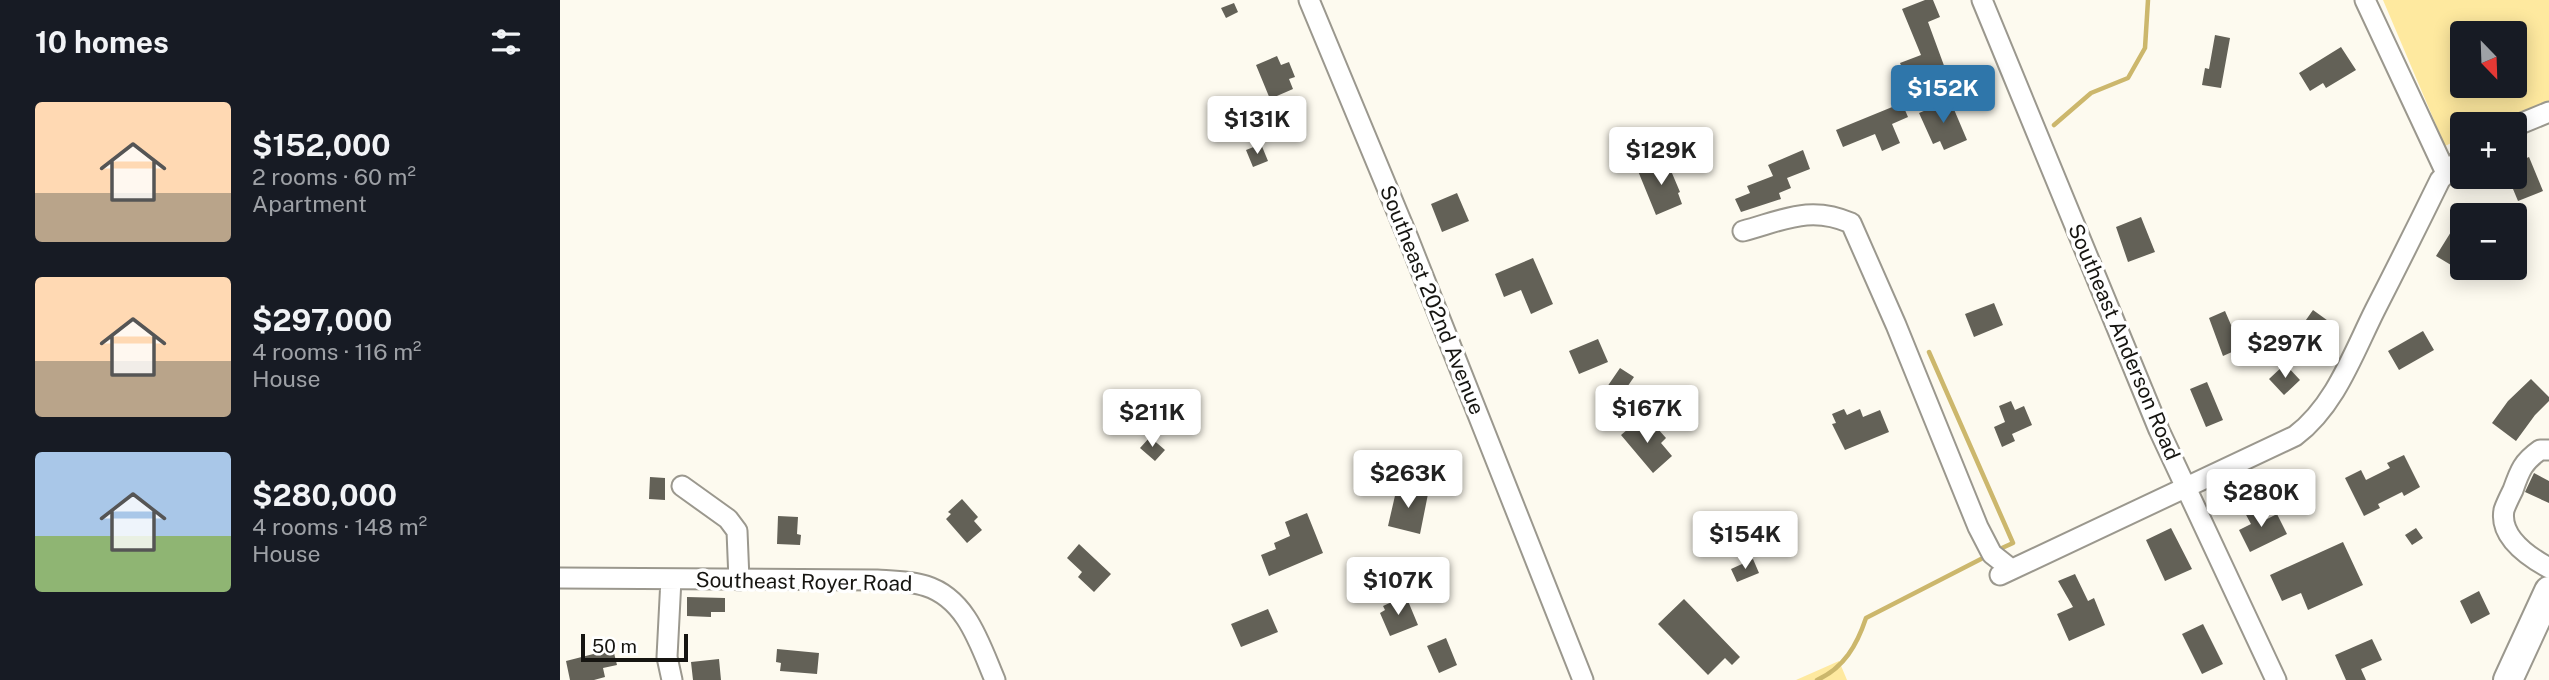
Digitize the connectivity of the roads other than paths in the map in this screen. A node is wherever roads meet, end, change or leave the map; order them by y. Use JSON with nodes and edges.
{"nodes":[{"id":1,"x":1309,"y":0,"type":"edge"},
{"id":2,"x":1982,"y":0,"type":"edge"},
{"id":3,"x":2365,"y":0,"type":"edge"},
{"id":4,"x":2549,"y":112,"type":"edge"},
{"id":5,"x":2527,"y":122,"type":"edge"},
{"id":6,"x":2450,"y":169,"type":"edge"},
{"id":7,"x":2446,"y":173,"type":"junction"},
{"id":8,"x":1743,"y":231,"type":"dead end"},
{"id":9,"x":2549,"y":450,"type":"edge"},
{"id":10,"x":682,"y":486,"type":"dead end"},
{"id":11,"x":2185,"y":488,"type":"junction"},
{"id":12,"x":2549,"y":568,"type":"edge"},
{"id":13,"x":560,"y":578,"type":"edge"},
{"id":14,"x":671,"y":579,"type":"junction"},
{"id":15,"x":738,"y":580,"type":"junction"},
{"id":16,"x":2549,"y":591,"type":"edge"},
{"id":17,"x":672,"y":680,"type":"edge"},
{"id":18,"x":995,"y":680,"type":"edge"},
{"id":19,"x":1583,"y":680,"type":"edge"},
{"id":20,"x":2276,"y":680,"type":"edge"},
{"id":21,"x":2508,"y":680,"type":"edge"}],
"edges":[{"from":1,"to":19,"type":"street","name":"Southeast 202nd Avenue"},
{"from":2,"to":11,"type":"street","name":"Southeast Anderson Road"},
{"from":3,"to":7,"type":"street"},
{"from":4,"to":5,"type":"street"},
{"from":6,"to":7,"type":"street"},
{"from":7,"to":11,"type":"street"},
{"from":8,"to":11,"type":"street"},
{"from":9,"to":12,"type":"street"},
{"from":10,"to":15,"type":"street"},
{"from":11,"to":20,"type":"street","name":"Southeast Anderson Road"},
{"from":13,"to":14,"type":"street","name":"Southeast Royer Road"},
{"from":14,"to":15,"type":"street","name":"Southeast Royer Road"},
{"from":14,"to":17,"type":"street"},
{"from":15,"to":18,"type":"street","name":"Southeast Royer Road"},
{"from":16,"to":21,"type":"highway"}]}
